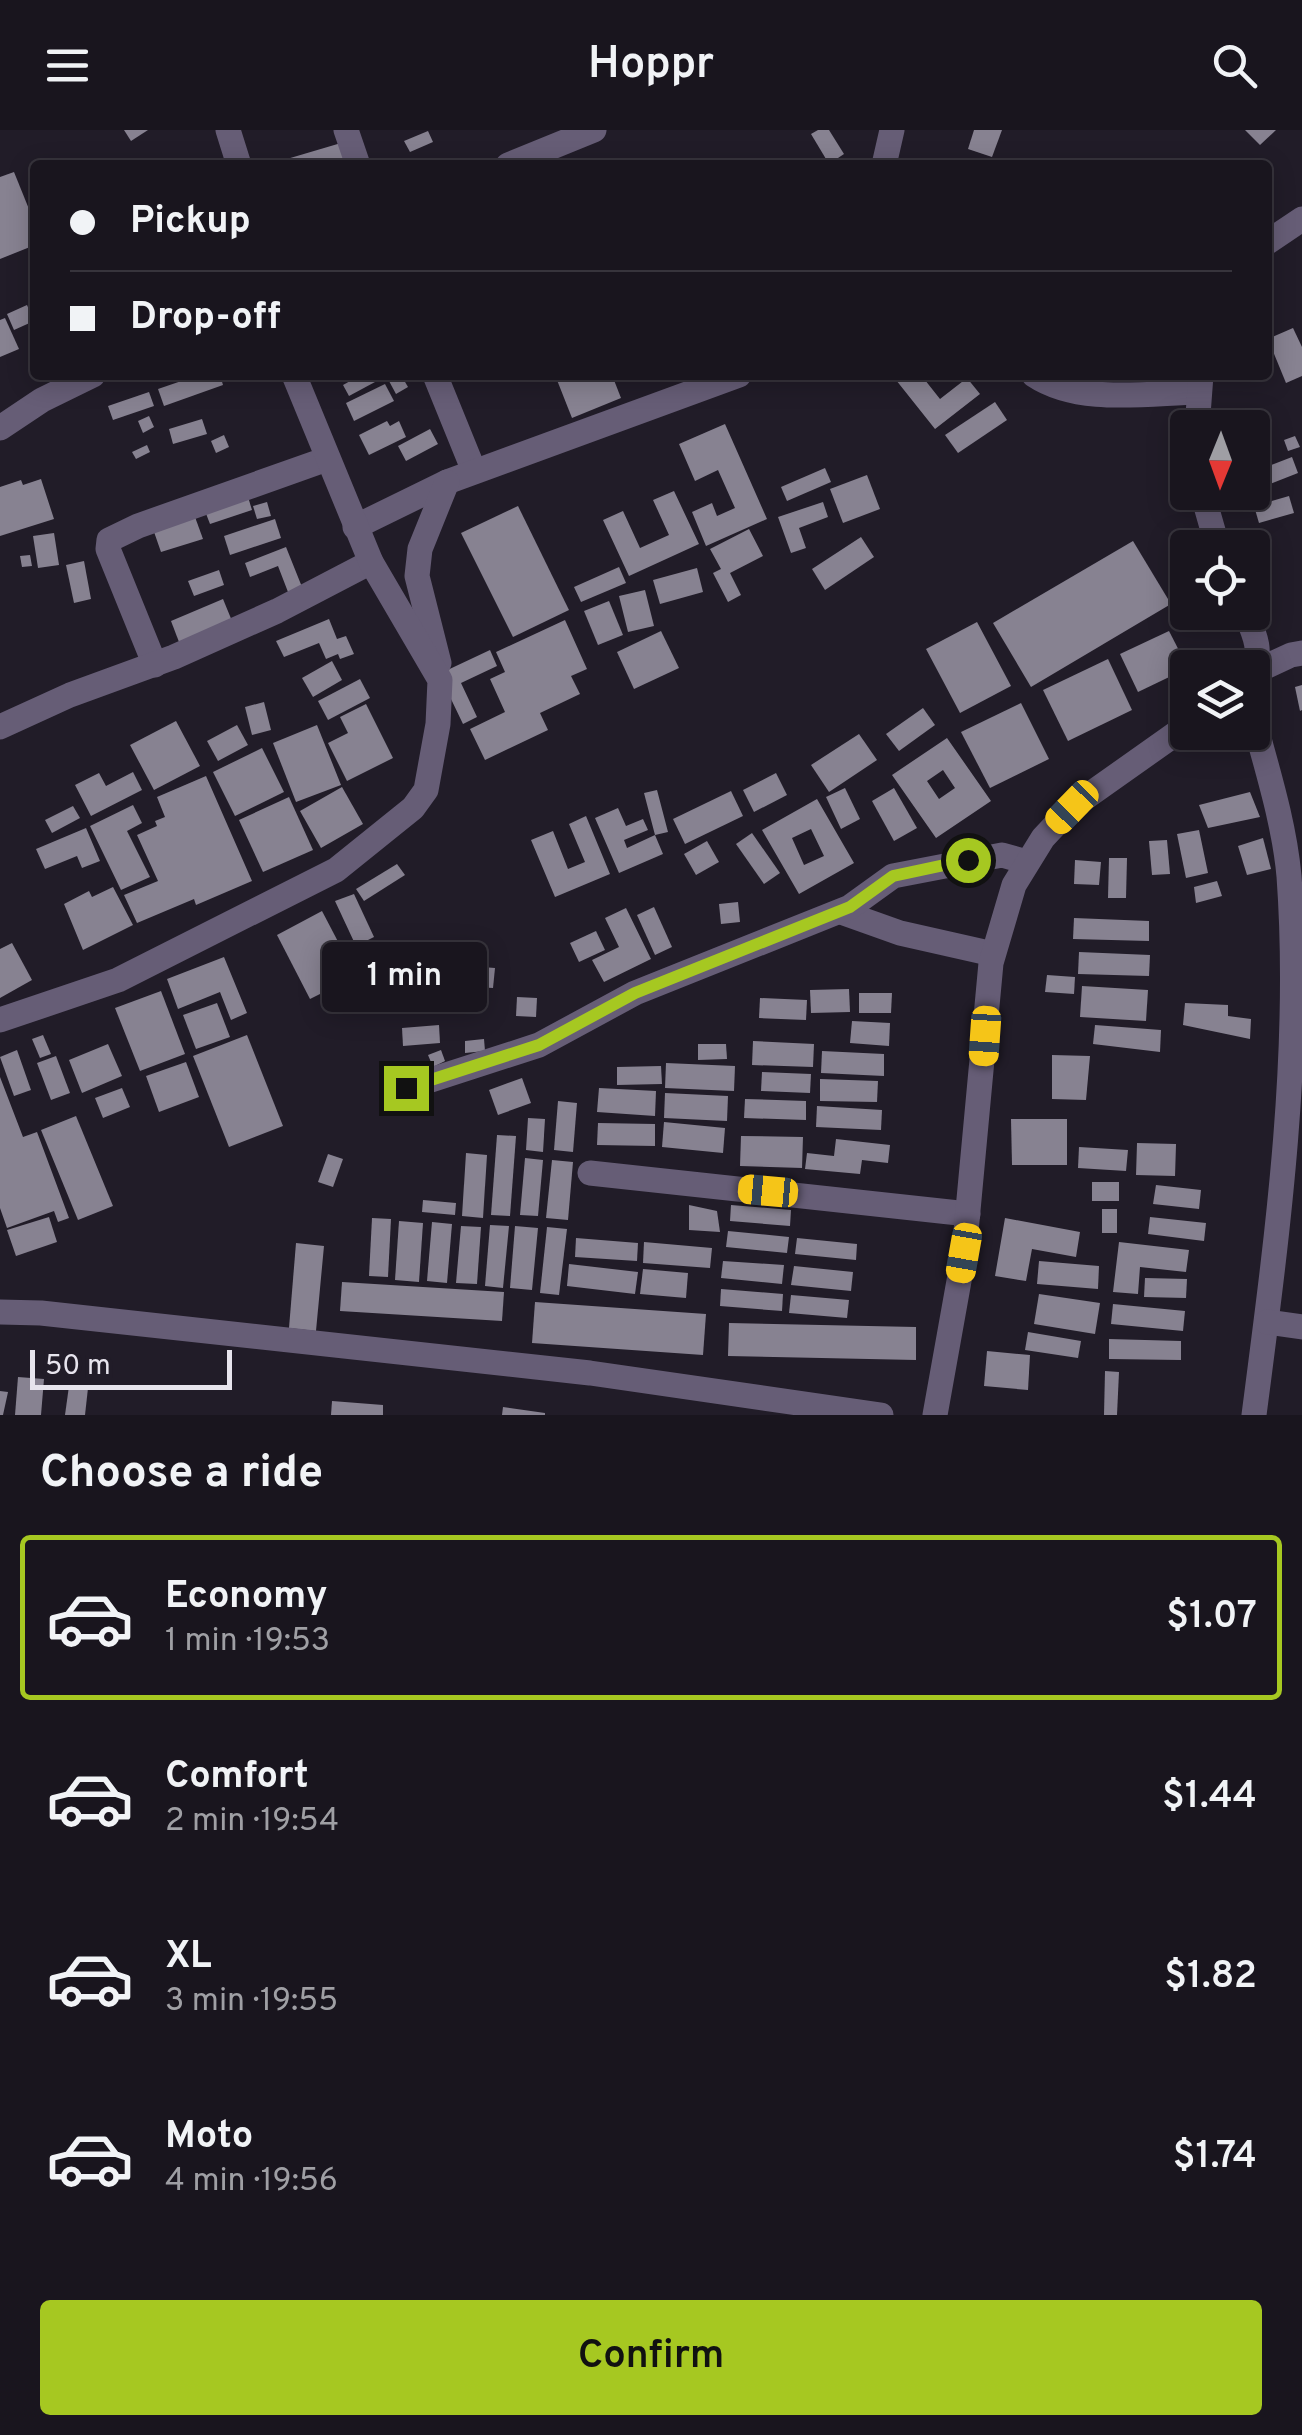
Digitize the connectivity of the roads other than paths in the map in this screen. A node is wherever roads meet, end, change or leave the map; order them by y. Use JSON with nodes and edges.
{"nodes":[{"id":1,"x":228,"y":130,"type":"edge"},
{"id":2,"x":346,"y":130,"type":"edge"},
{"id":3,"x":594,"y":130,"type":"edge"},
{"id":4,"x":892,"y":130,"type":"edge"},
{"id":5,"x":238,"y":160,"type":"edge"},
{"id":6,"x":356,"y":160,"type":"edge"},
{"id":7,"x":520,"y":160,"type":"edge"},
{"id":8,"x":885,"y":160,"type":"edge"},
{"id":9,"x":1302,"y":219,"type":"edge"},
{"id":10,"x":1272,"y":239,"type":"edge"},
{"id":11,"x":83,"y":380,"type":"edge"},
{"id":12,"x":296,"y":380,"type":"edge"},
{"id":13,"x":436,"y":380,"type":"edge"},
{"id":14,"x":725,"y":380,"type":"edge"},
{"id":15,"x":1045,"y":380,"type":"edge"},
{"id":16,"x":1200,"y":383,"type":"edge"},
{"id":17,"x":1198,"y":410,"type":"edge"},
{"id":18,"x":0,"y":428,"type":"edge"},
{"id":19,"x":328,"y":459,"type":"junction"},
{"id":20,"x":474,"y":472,"type":"junction"},
{"id":21,"x":448,"y":482,"type":"junction"},
{"id":22,"x":356,"y":526,"type":"junction"},
{"id":23,"x":371,"y":562,"type":"junction"},
{"id":24,"x":1302,"y":653,"type":"edge"},
{"id":25,"x":156,"y":665,"type":"junction"},
{"id":26,"x":1270,"y":665,"type":"edge"},
{"id":27,"x":440,"y":680,"type":"junction"},
{"id":28,"x":0,"y":727,"type":"edge"},
{"id":29,"x":1170,"y":738,"type":"edge"},
{"id":30,"x":1261,"y":750,"type":"edge"},
{"id":31,"x":1028,"y":862,"type":"junction"},
{"id":32,"x":840,"y":912,"type":"junction"},
{"id":33,"x":993,"y":954,"type":"junction"},
{"id":34,"x":0,"y":1020,"type":"edge"},
{"id":35,"x":406,"y":1088,"type":"dead end"},
{"id":36,"x":590,"y":1172,"type":"dead end"},
{"id":37,"x":968,"y":1214,"type":"junction"},
{"id":38,"x":0,"y":1312,"type":"edge"},
{"id":39,"x":1267,"y":1322,"type":"junction"},
{"id":40,"x":1302,"y":1327,"type":"edge"},
{"id":41,"x":881,"y":1415,"type":"edge"},
{"id":42,"x":936,"y":1415,"type":"edge"},
{"id":43,"x":1254,"y":1415,"type":"edge"}],
"edges":[{"from":1,"to":5,"type":"street"},
{"from":2,"to":6,"type":"street"},
{"from":3,"to":7,"type":"street"},
{"from":4,"to":8,"type":"street"},
{"from":9,"to":10,"type":"street"},
{"from":11,"to":18,"type":"street"},
{"from":12,"to":19,"type":"street"},
{"from":13,"to":20,"type":"street"},
{"from":14,"to":20,"type":"street"},
{"from":15,"to":16,"type":"street"},
{"from":16,"to":17,"type":"street"},
{"from":19,"to":22,"type":"street"},
{"from":19,"to":25,"type":"street"},
{"from":20,"to":21,"type":"street"},
{"from":21,"to":22,"type":"street"},
{"from":21,"to":27,"type":"street"},
{"from":22,"to":23,"type":"street"},
{"from":23,"to":25,"type":"street"},
{"from":23,"to":27,"type":"street"},
{"from":24,"to":26,"type":"street"},
{"from":25,"to":28,"type":"street"},
{"from":27,"to":34,"type":"street"},
{"from":29,"to":31,"type":"street"},
{"from":30,"to":39,"type":"street"},
{"from":31,"to":32,"type":"street"},
{"from":31,"to":33,"type":"street"},
{"from":32,"to":33,"type":"street"},
{"from":32,"to":35,"type":"street"},
{"from":33,"to":37,"type":"street"},
{"from":36,"to":37,"type":"street"},
{"from":37,"to":42,"type":"street"},
{"from":38,"to":41,"type":"street"},
{"from":39,"to":40,"type":"street"},
{"from":39,"to":43,"type":"street"}]}
